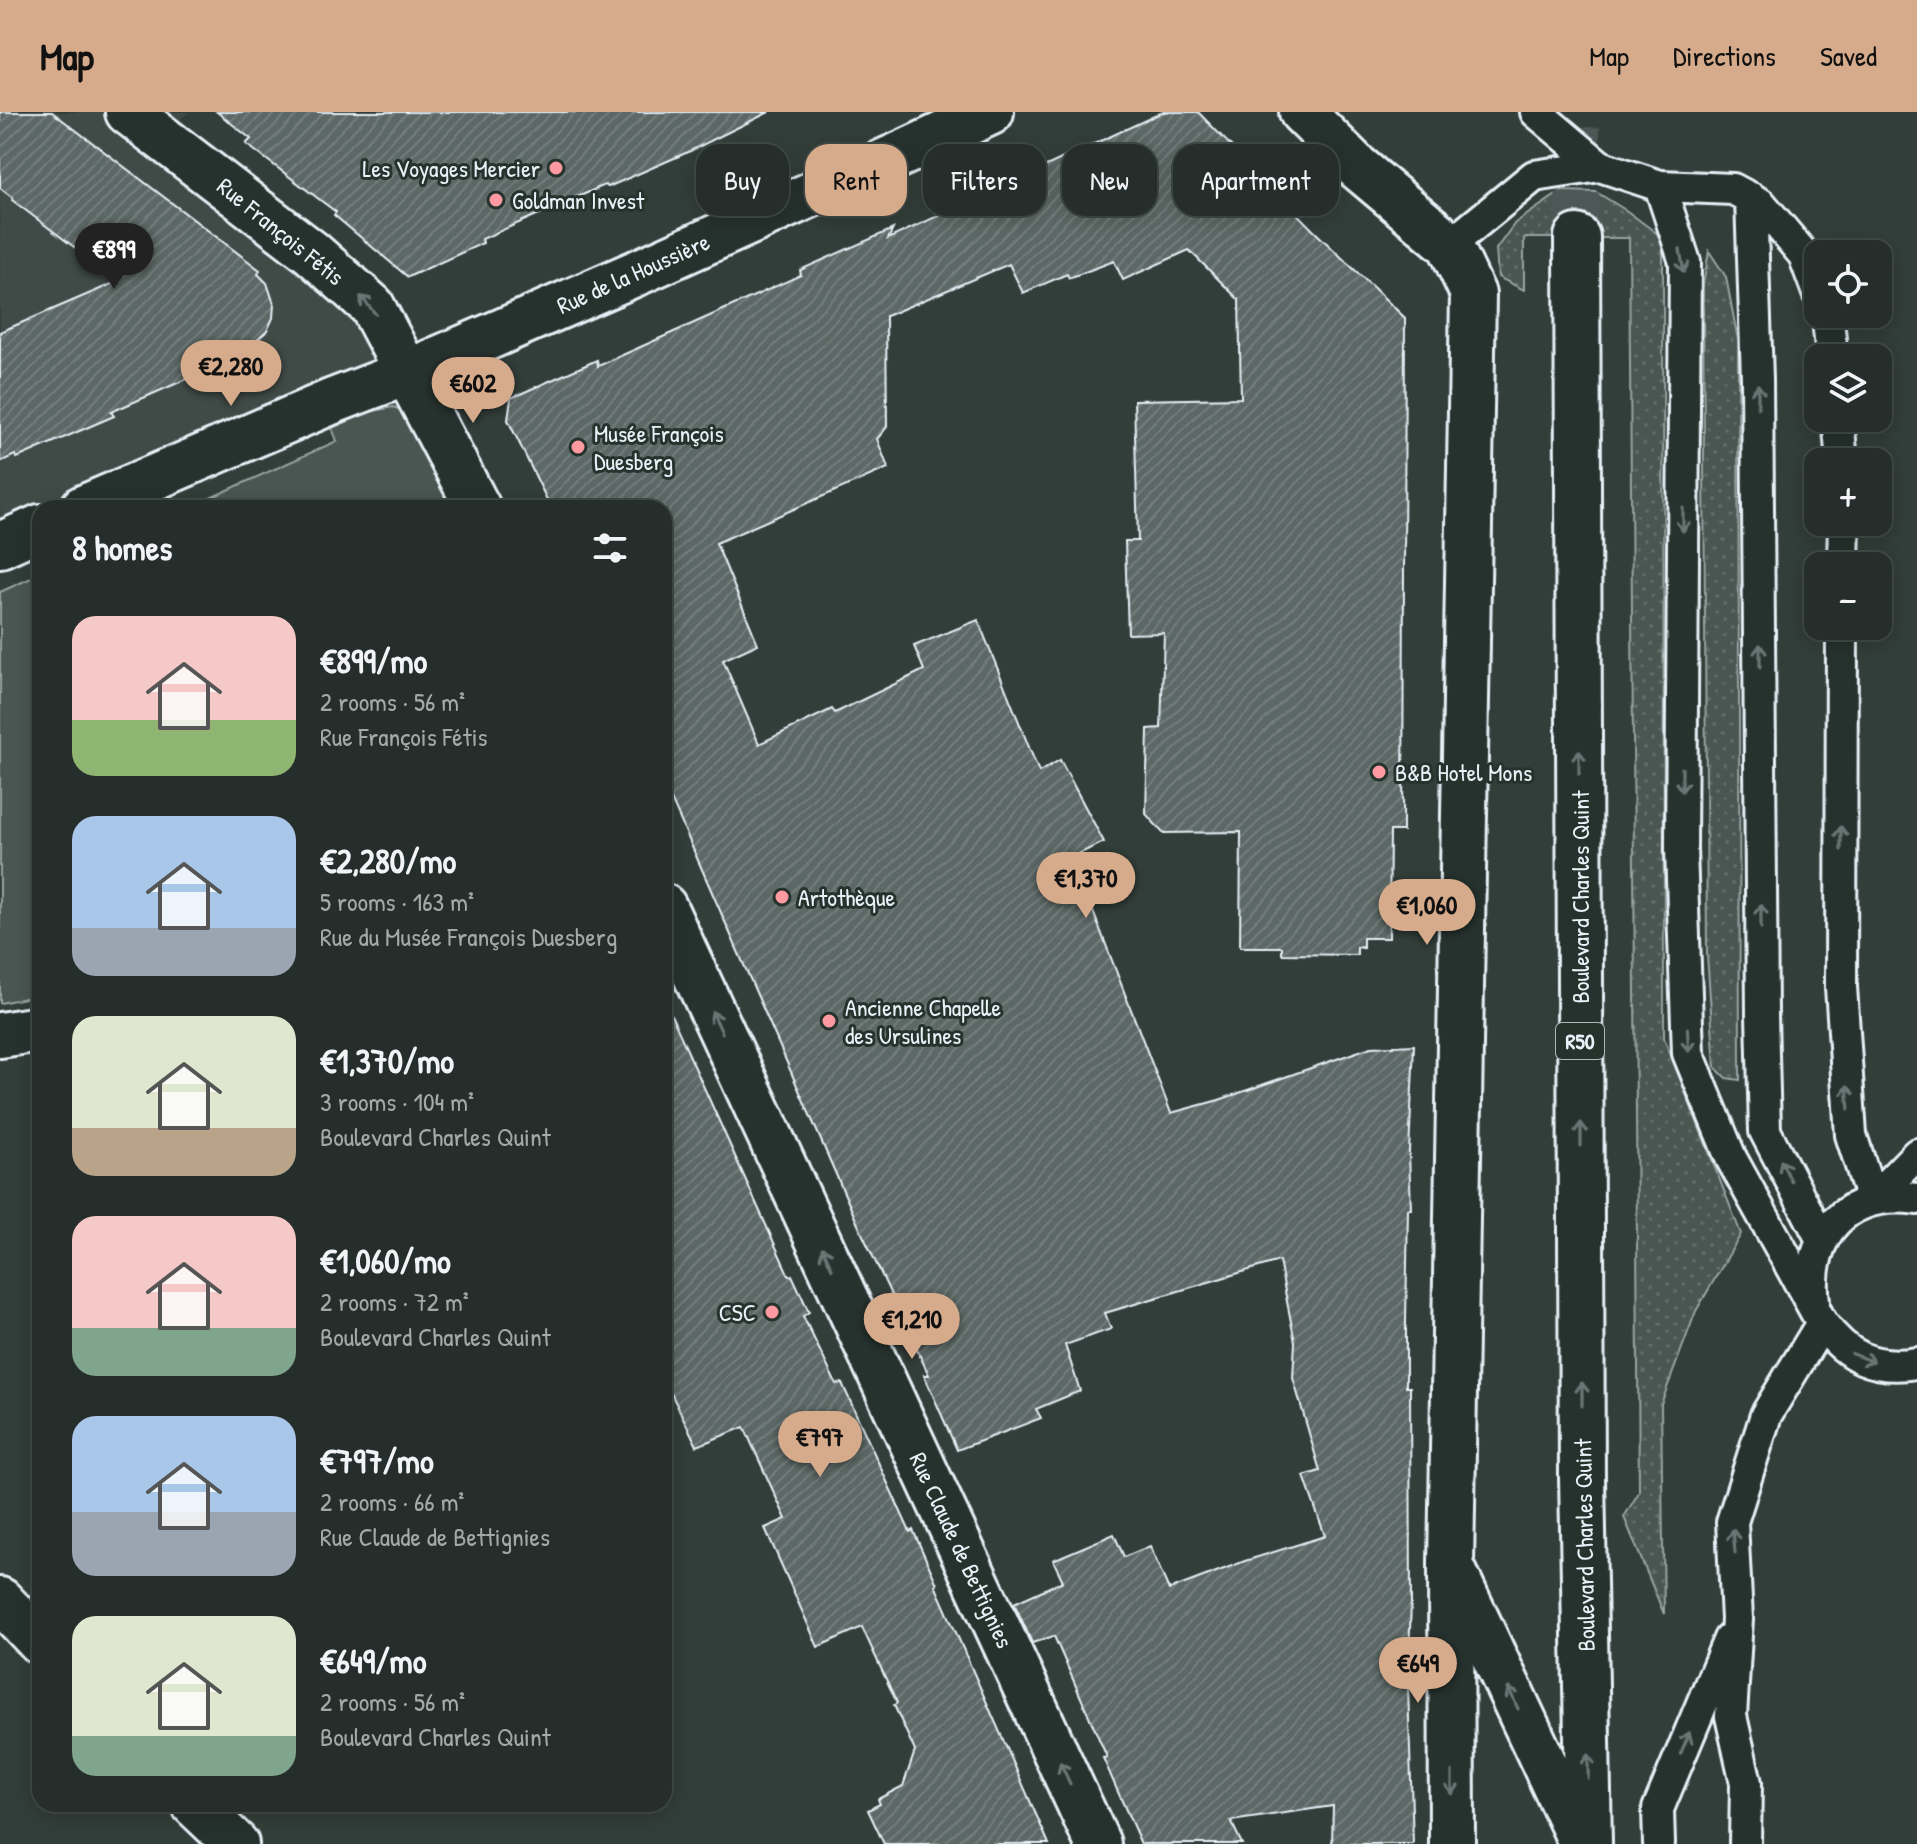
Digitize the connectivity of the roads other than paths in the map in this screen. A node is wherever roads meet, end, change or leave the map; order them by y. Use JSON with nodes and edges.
{"nodes":[{"id":1,"x":128,"y":112,"type":"edge"},
{"id":2,"x":991,"y":112,"type":"edge"},
{"id":3,"x":1302,"y":112,"type":"edge"},
{"id":4,"x":1536,"y":112,"type":"edge"},
{"id":5,"x":1600,"y":166,"type":"junction"},
{"id":6,"x":1660,"y":186,"type":"junction"},
{"id":7,"x":1751,"y":198,"type":"junction"},
{"id":8,"x":1577,"y":237,"type":"tunnel mouth"},
{"id":9,"x":1450,"y":245,"type":"junction"},
{"id":10,"x":1804,"y":255,"type":"edge"},
{"id":11,"x":406,"y":373,"type":"junction"},
{"id":12,"x":102,"y":500,"type":"edge"},
{"id":13,"x":474,"y":500,"type":"edge"},
{"id":14,"x":32,"y":531,"type":"edge"},
{"id":15,"x":0,"y":545,"type":"edge"},
{"id":16,"x":1842,"y":640,"type":"edge"},
{"id":17,"x":672,"y":924,"type":"edge"},
{"id":18,"x":32,"y":1030,"type":"edge"},
{"id":19,"x":0,"y":1035,"type":"edge"},
{"id":20,"x":1917,"y":1154,"type":"edge"},
{"id":21,"x":1917,"y":1199,"type":"edge"},
{"id":22,"x":1872,"y":1200,"type":"junction"},
{"id":23,"x":1822,"y":1240,"type":"junction"},
{"id":24,"x":1822,"y":1323,"type":"junction"},
{"id":25,"x":1917,"y":1363,"type":"edge"},
{"id":26,"x":1451,"y":1565,"type":"junction"},
{"id":27,"x":0,"y":1600,"type":"edge"},
{"id":28,"x":1737,"y":1619,"type":"junction"},
{"id":29,"x":32,"y":1634,"type":"edge"},
{"id":30,"x":202,"y":1812,"type":"edge"},
{"id":31,"x":236,"y":1844,"type":"edge"},
{"id":32,"x":1098,"y":1844,"type":"edge"},
{"id":33,"x":1452,"y":1844,"type":"edge"},
{"id":34,"x":1582,"y":1844,"type":"edge"},
{"id":35,"x":1589,"y":1844,"type":"edge"},
{"id":36,"x":1659,"y":1844,"type":"edge"},
{"id":37,"x":1745,"y":1844,"type":"edge"}],
"edges":[{"from":11,"to":1,"type":"main road","name":"Rue François Fétis","one_way":true},
{"from":2,"to":11,"type":"main road","name":"Rue de la Houssière"},
{"from":3,"to":9,"type":"main road"},
{"from":4,"to":5,"type":"lane"},
{"from":5,"to":6,"type":"lane"},
{"from":5,"to":9,"type":"lane"},
{"from":6,"to":7,"type":"lane"},
{"from":6,"to":24,"type":"lane","one_way":true},
{"from":7,"to":10,"type":"lane"},
{"from":23,"to":7,"type":"lane","one_way":true},
{"from":35,"to":8,"type":"main road","name":"Boulevard Charles Quint","number":"R50","one_way":true},
{"from":9,"to":26,"type":"main road"},
{"from":11,"to":12,"type":"main road","name":"Rue de la Houssière"},
{"from":11,"to":13,"type":"main road","name":"Rue François Fétis"},
{"from":14,"to":15,"type":"main road"},
{"from":22,"to":16,"type":"lane","one_way":true},
{"from":32,"to":17,"type":"main road","name":"Rue Claude de Bettignies","one_way":true},
{"from":18,"to":19,"type":"main road"},
{"from":20,"to":22,"type":"lane"},
{"from":21,"to":22,"type":"lane"},
{"from":22,"to":23,"type":"lane"},
{"from":23,"to":24,"type":"lane"},
{"from":24,"to":25,"type":"lane","one_way":true},
{"from":28,"to":24,"type":"lane","one_way":true},
{"from":26,"to":33,"type":"main road","one_way":true},
{"from":34,"to":26,"type":"main road","one_way":true},
{"from":27,"to":29,"type":"main road"},
{"from":36,"to":28,"type":"lane","one_way":true},
{"from":28,"to":37,"type":"lane"},
{"from":30,"to":31,"type":"main road"}]}
